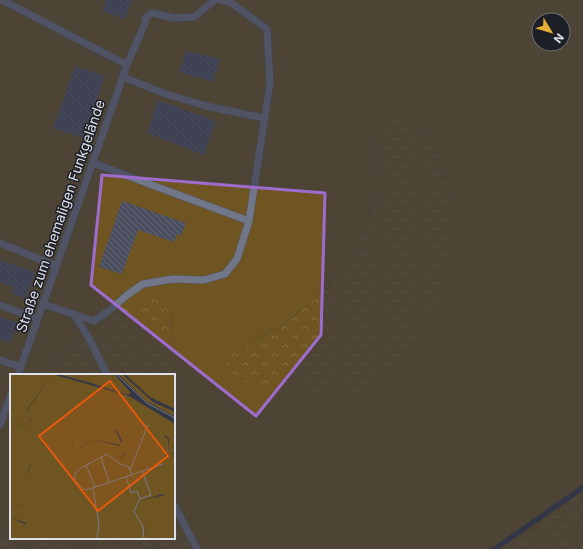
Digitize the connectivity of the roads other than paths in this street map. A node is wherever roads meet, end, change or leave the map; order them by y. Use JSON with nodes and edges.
{"nodes":[{"id":1,"x":2,"y":0,"type":"edge"},
{"id":2,"x":215,"y":0,"type":"edge"},
{"id":3,"x":221,"y":0,"type":"edge"},
{"id":4,"x":127,"y":66,"type":"junction"},
{"id":5,"x":123,"y":77,"type":"junction"},
{"id":6,"x":264,"y":118,"type":"junction"},
{"id":7,"x":92,"y":163,"type":"junction"},
{"id":8,"x":249,"y":221,"type":"junction"},
{"id":9,"x":0,"y":243,"type":"edge"},
{"id":10,"x":56,"y":266,"type":"junction"},
{"id":11,"x":43,"y":304,"type":"junction"},
{"id":12,"x":0,"y":305,"type":"edge"},
{"id":13,"x":74,"y":314,"type":"junction"},
{"id":14,"x":37,"y":319,"type":"junction"},
{"id":15,"x":0,"y":360,"type":"edge"},
{"id":16,"x":21,"y":367,"type":"junction"},
{"id":17,"x":18,"y":374,"type":"edge"},
{"id":18,"x":107,"y":374,"type":"edge"},
{"id":19,"x":10,"y":397,"type":"edge"},
{"id":20,"x":0,"y":425,"type":"edge"},
{"id":21,"x":175,"y":507,"type":"edge"},
{"id":22,"x":197,"y":549,"type":"edge"}],
"edges":[{"from":1,"to":4,"type":"lane"},
{"from":2,"to":4,"type":"lane","name":"Straße zum ehemaligen Funkgelände"},
{"from":3,"to":6,"type":"lane"},
{"from":4,"to":5,"type":"lane","name":"Straße zum ehemaligen Funkgelände"},
{"from":5,"to":6,"type":"lane"},
{"from":5,"to":7,"type":"lane","name":"Straße zum ehemaligen Funkgelände"},
{"from":6,"to":8,"type":"lane"},
{"from":7,"to":8,"type":"lane"},
{"from":7,"to":10,"type":"lane","name":"Straße zum ehemaligen Funkgelände"},
{"from":8,"to":13,"type":"lane"},
{"from":9,"to":10,"type":"lane"},
{"from":10,"to":11,"type":"lane","name":"Straße zum ehemaligen Funkgelände"},
{"from":11,"to":13,"type":"lane"},
{"from":11,"to":14,"type":"lane","name":"Straße zum ehemaligen Funkgelände"},
{"from":12,"to":14,"type":"lane"},
{"from":13,"to":18,"type":"lane"},
{"from":14,"to":16,"type":"lane","name":"Straße zum ehemaligen Funkgelände"},
{"from":15,"to":16,"type":"lane"},
{"from":16,"to":17,"type":"lane","name":"Straße zum ehemaligen Funkgelände"},
{"from":19,"to":20,"type":"lane"},
{"from":21,"to":22,"type":"lane"}]}
